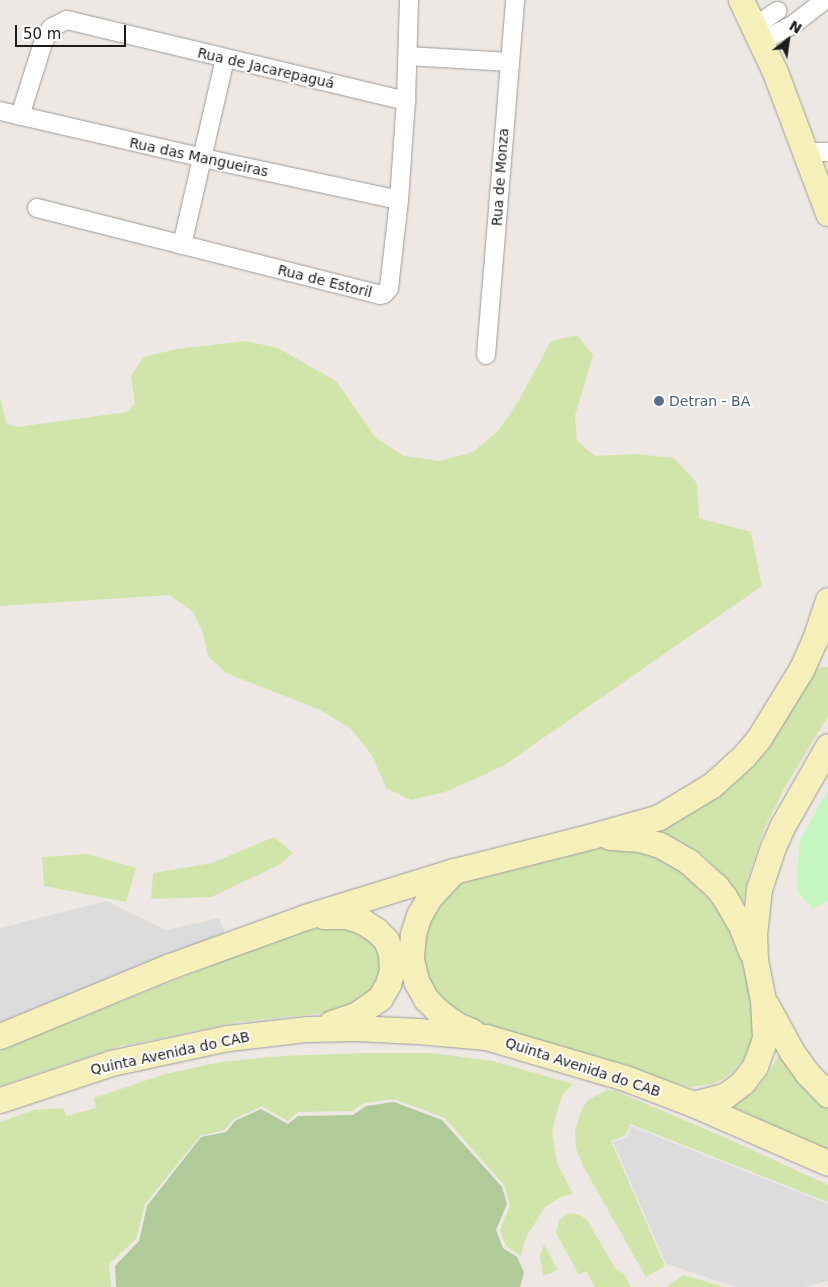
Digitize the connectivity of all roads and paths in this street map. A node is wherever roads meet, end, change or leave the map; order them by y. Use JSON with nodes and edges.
{"nodes":[{"id":1,"x":409,"y":0,"type":"edge"},
{"id":2,"x":515,"y":0,"type":"edge"},
{"id":3,"x":741,"y":0,"type":"edge"},
{"id":4,"x":825,"y":0,"type":"edge"},
{"id":5,"x":777,"y":11,"type":"dead end"},
{"id":6,"x":759,"y":34,"type":"junction"},
{"id":7,"x":408,"y":56,"type":"junction"},
{"id":8,"x":225,"y":59,"type":"junction"},
{"id":9,"x":509,"y":62,"type":"junction"},
{"id":10,"x":406,"y":101,"type":"junction"},
{"id":11,"x":0,"y":111,"type":"edge"},
{"id":12,"x":20,"y":116,"type":"junction"},
{"id":13,"x":817,"y":152,"type":"edge"},
{"id":14,"x":202,"y":158,"type":"junction"},
{"id":15,"x":399,"y":200,"type":"junction"},
{"id":16,"x":36,"y":208,"type":"dead end"},
{"id":17,"x":828,"y":213,"type":"edge"},
{"id":18,"x":182,"y":245,"type":"junction"},
{"id":19,"x":486,"y":355,"type":"dead end"},
{"id":20,"x":828,"y":600,"type":"edge"},
{"id":21,"x":828,"y":657,"type":"edge"},
{"id":22,"x":802,"y":668,"type":"junction"},
{"id":23,"x":828,"y":746,"type":"edge"},
{"id":24,"x":592,"y":836,"type":"junction"},
{"id":25,"x":454,"y":871,"type":"junction"},
{"id":26,"x":304,"y":917,"type":"junction"},
{"id":27,"x":754,"y":960,"type":"junction"},
{"id":28,"x":763,"y":1000,"type":"junction"},
{"id":29,"x":307,"y":1029,"type":"junction"},
{"id":30,"x":0,"y":1036,"type":"edge"},
{"id":31,"x":486,"y":1037,"type":"junction"},
{"id":32,"x":828,"y":1095,"type":"edge"},
{"id":33,"x":0,"y":1100,"type":"edge"},
{"id":34,"x":693,"y":1104,"type":"junction"},
{"id":35,"x":828,"y":1163,"type":"edge"}],
"edges":[{"from":1,"to":7,"type":"street","name":"Rua de Estoril"},
{"from":2,"to":9,"type":"street","name":"Rua de Monza"},
{"from":3,"to":6,"type":"main road"},
{"from":4,"to":6,"type":"street"},
{"from":5,"to":6,"type":"street"},
{"from":6,"to":13,"type":"main road"},
{"from":7,"to":9,"type":"street"},
{"from":7,"to":10,"type":"street","name":"Rua de Estoril"},
{"from":8,"to":10,"type":"street","name":"Rua de Jacarepaguá"},
{"from":8,"to":12,"type":"street","name":"Rua de Jacarepaguá"},
{"from":8,"to":14,"type":"street"},
{"from":9,"to":19,"type":"street","name":"Rua de Monza"},
{"from":10,"to":15,"type":"street","name":"Rua de Estoril"},
{"from":11,"to":12,"type":"street","name":"Rua das Mangueiras"},
{"from":12,"to":14,"type":"street","name":"Rua das Mangueiras"},
{"from":13,"to":17,"type":"main road"},
{"from":14,"to":15,"type":"street","name":"Rua das Mangueiras"},
{"from":14,"to":18,"type":"street"},
{"from":15,"to":18,"type":"street","name":"Rua de Estoril"},
{"from":16,"to":18,"type":"street","name":"Rua de Estoril"},
{"from":20,"to":22,"type":"main road"},
{"from":21,"to":22,"type":"main road"},
{"from":22,"to":24,"type":"main road"},
{"from":23,"to":27,"type":"main road"},
{"from":24,"to":25,"type":"main road"},
{"from":24,"to":27,"type":"main road"},
{"from":25,"to":26,"type":"main road"},
{"from":25,"to":31,"type":"main road"},
{"from":26,"to":29,"type":"main road"},
{"from":26,"to":30,"type":"main road"},
{"from":27,"to":28,"type":"main road"},
{"from":28,"to":32,"type":"main road"},
{"from":28,"to":34,"type":"main road"},
{"from":29,"to":31,"type":"main road","name":"Quinta Avenida do CAB"},
{"from":29,"to":33,"type":"main road","name":"Quinta Avenida do CAB"},
{"from":31,"to":34,"type":"main road","name":"Quinta Avenida do CAB"},
{"from":34,"to":35,"type":"main road","name":"Quinta Avenida do CAB"}]}
